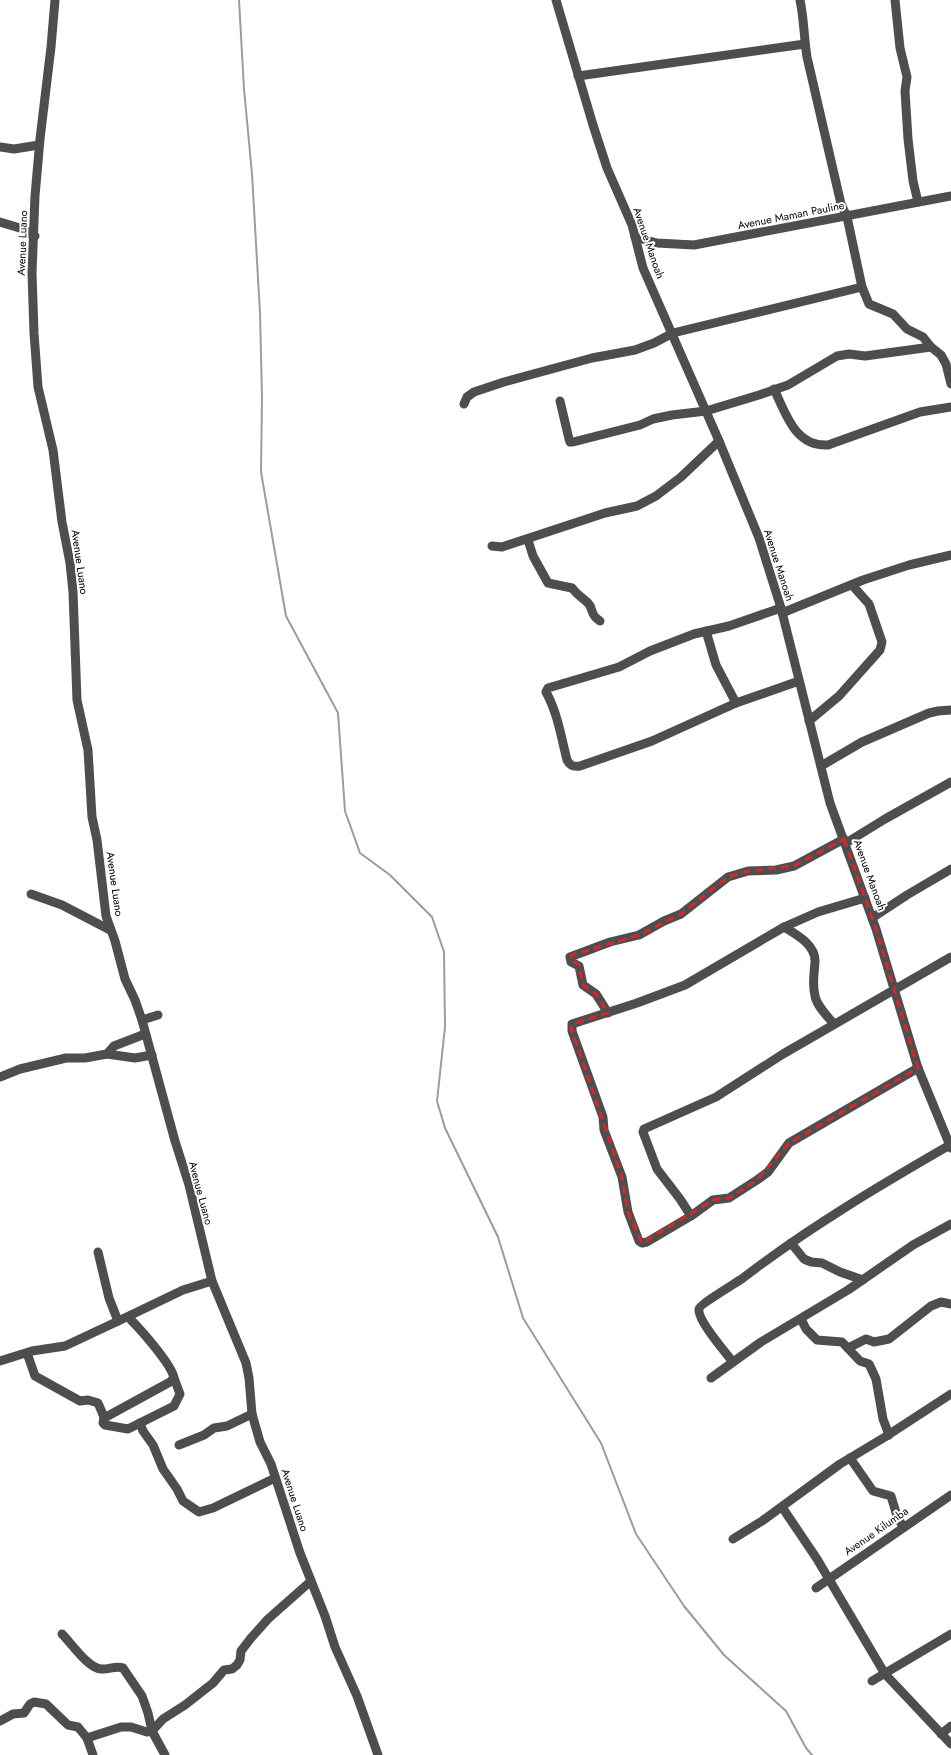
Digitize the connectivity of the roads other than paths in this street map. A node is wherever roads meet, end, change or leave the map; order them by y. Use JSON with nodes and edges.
{"nodes":[{"id":1,"x":55,"y":0,"type":"edge"},
{"id":2,"x":556,"y":0,"type":"edge"},
{"id":3,"x":800,"y":0,"type":"edge"},
{"id":4,"x":895,"y":0,"type":"edge"},
{"id":5,"x":805,"y":44,"type":"junction"},
{"id":6,"x":578,"y":76,"type":"junction"},
{"id":7,"x":39,"y":145,"type":"junction"},
{"id":8,"x":0,"y":146,"type":"edge"},
{"id":9,"x":951,"y":196,"type":"edge"},
{"id":10,"x":918,"y":202,"type":"junction"},
{"id":11,"x":847,"y":217,"type":"junction"},
{"id":12,"x":0,"y":222,"type":"edge"},
{"id":13,"x":35,"y":236,"type":"junction"},
{"id":14,"x":635,"y":236,"type":"junction"},
{"id":15,"x":862,"y":287,"type":"junction"},
{"id":16,"x":673,"y":333,"type":"junction"},
{"id":17,"x":931,"y":347,"type":"junction"},
{"id":18,"x":951,"y":384,"type":"edge"},
{"id":19,"x":774,"y":390,"type":"junction"},
{"id":20,"x":560,"y":401,"type":"dead end"},
{"id":21,"x":464,"y":404,"type":"dead end"},
{"id":22,"x":951,"y":407,"type":"edge"},
{"id":23,"x":706,"y":410,"type":"junction"},
{"id":24,"x":719,"y":441,"type":"junction"},
{"id":25,"x":528,"y":540,"type":"junction"},
{"id":26,"x":492,"y":546,"type":"dead end"},
{"id":27,"x":951,"y":555,"type":"edge"},
{"id":28,"x":852,"y":585,"type":"junction"},
{"id":29,"x":781,"y":610,"type":"junction"},
{"id":30,"x":600,"y":622,"type":"dead end"},
{"id":31,"x":706,"y":631,"type":"junction"},
{"id":32,"x":799,"y":681,"type":"junction"},
{"id":33,"x":736,"y":703,"type":"junction"},
{"id":34,"x":951,"y":710,"type":"edge"},
{"id":35,"x":809,"y":721,"type":"junction"},
{"id":36,"x":821,"y":766,"type":"junction"},
{"id":37,"x":951,"y":782,"type":"edge"},
{"id":38,"x":845,"y":841,"type":"junction"},
{"id":39,"x":951,"y":870,"type":"edge"},
{"id":40,"x":31,"y":894,"type":"dead end"},
{"id":41,"x":865,"y":898,"type":"junction"},
{"id":42,"x":872,"y":918,"type":"junction"},
{"id":43,"x":784,"y":927,"type":"junction"},
{"id":44,"x":110,"y":930,"type":"junction"},
{"id":45,"x":949,"y":960,"type":"edge"},
{"id":46,"x":895,"y":989,"type":"junction"},
{"id":47,"x":608,"y":1013,"type":"junction"},
{"id":48,"x":158,"y":1016,"type":"dead end"},
{"id":49,"x":142,"y":1020,"type":"junction"},
{"id":50,"x":834,"y":1024,"type":"junction"},
{"id":51,"x":145,"y":1034,"type":"junction"},
{"id":52,"x":107,"y":1054,"type":"junction"},
{"id":53,"x":152,"y":1055,"type":"junction"},
{"id":54,"x":918,"y":1068,"type":"junction"},
{"id":55,"x":0,"y":1077,"type":"edge"},
{"id":56,"x":950,"y":1147,"type":"edge"},
{"id":57,"x":691,"y":1216,"type":"junction"},
{"id":58,"x":951,"y":1224,"type":"edge"},
{"id":59,"x":791,"y":1243,"type":"junction"},
{"id":60,"x":98,"y":1252,"type":"dead end"},
{"id":61,"x":863,"y":1280,"type":"junction"},
{"id":62,"x":212,"y":1281,"type":"junction"},
{"id":63,"x":951,"y":1304,"type":"edge"},
{"id":64,"x":131,"y":1316,"type":"junction"},
{"id":65,"x":801,"y":1319,"type":"junction"},
{"id":66,"x":118,"y":1321,"type":"junction"},
{"id":67,"x":848,"y":1348,"type":"junction"},
{"id":68,"x":27,"y":1353,"type":"junction"},
{"id":69,"x":0,"y":1361,"type":"edge"},
{"id":70,"x":733,"y":1362,"type":"junction"},
{"id":71,"x":174,"y":1378,"type":"junction"},
{"id":72,"x":711,"y":1378,"type":"dead end"},
{"id":73,"x":951,"y":1394,"type":"edge"},
{"id":74,"x":252,"y":1414,"type":"junction"},
{"id":75,"x":104,"y":1417,"type":"junction"},
{"id":76,"x":140,"y":1424,"type":"junction"},
{"id":77,"x":889,"y":1435,"type":"junction"},
{"id":78,"x":179,"y":1445,"type":"dead end"},
{"id":79,"x":850,"y":1458,"type":"junction"},
{"id":80,"x":275,"y":1478,"type":"junction"},
{"id":81,"x":951,"y":1495,"type":"edge"},
{"id":82,"x":782,"y":1507,"type":"junction"},
{"id":83,"x":904,"y":1527,"type":"junction"},
{"id":84,"x":733,"y":1539,"type":"dead end"},
{"id":85,"x":828,"y":1579,"type":"junction"},
{"id":86,"x":311,"y":1581,"type":"junction"},
{"id":87,"x":816,"y":1588,"type":"dead end"},
{"id":88,"x":62,"y":1634,"type":"dead end"},
{"id":89,"x":951,"y":1634,"type":"edge"},
{"id":90,"x":885,"y":1674,"type":"junction"},
{"id":91,"x":872,"y":1681,"type":"dead end"},
{"id":92,"x":0,"y":1720,"type":"edge"},
{"id":93,"x":951,"y":1726,"type":"edge"},
{"id":94,"x":152,"y":1731,"type":"junction"},
{"id":95,"x":941,"y":1734,"type":"junction"},
{"id":96,"x":87,"y":1738,"type":"junction"},
{"id":97,"x":951,"y":1744,"type":"edge"},
{"id":98,"x":93,"y":1755,"type":"edge"},
{"id":99,"x":165,"y":1755,"type":"edge"},
{"id":100,"x":378,"y":1755,"type":"edge"}],
"edges":[{"from":1,"to":7,"type":"street","name":"Avenue Luano"},
{"from":2,"to":6,"type":"street","name":"Avenue Manoah"},
{"from":3,"to":5,"type":"street"},
{"from":4,"to":10,"type":"street"},
{"from":5,"to":6,"type":"street"},
{"from":5,"to":11,"type":"street"},
{"from":6,"to":14,"type":"street","name":"Avenue Manoah"},
{"from":7,"to":8,"type":"street"},
{"from":7,"to":13,"type":"street","name":"Avenue Luano"},
{"from":9,"to":10,"type":"street","name":"Avenue Maman Pauline"},
{"from":10,"to":11,"type":"street","name":"Avenue Maman Pauline"},
{"from":11,"to":14,"type":"street","name":"Avenue Maman Pauline"},
{"from":11,"to":15,"type":"street"},
{"from":12,"to":13,"type":"street"},
{"from":13,"to":44,"type":"street","name":"Avenue Luano"},
{"from":14,"to":16,"type":"street","name":"Avenue Manoah"},
{"from":15,"to":16,"type":"street"},
{"from":15,"to":17,"type":"street"},
{"from":16,"to":21,"type":"street"},
{"from":16,"to":23,"type":"street","name":"Avenue Manoah"},
{"from":17,"to":18,"type":"street"},
{"from":17,"to":19,"type":"street"},
{"from":19,"to":22,"type":"street"},
{"from":19,"to":23,"type":"street"},
{"from":20,"to":23,"type":"street"},
{"from":23,"to":24,"type":"street","name":"Avenue Manoah"},
{"from":24,"to":25,"type":"street"},
{"from":24,"to":29,"type":"street","name":"Avenue Manoah"},
{"from":25,"to":26,"type":"street"},
{"from":25,"to":30,"type":"street"},
{"from":27,"to":28,"type":"street"},
{"from":28,"to":29,"type":"street"},
{"from":28,"to":35,"type":"street"},
{"from":29,"to":31,"type":"street"},
{"from":29,"to":32,"type":"street","name":"Avenue Manoah"},
{"from":31,"to":33,"type":"street"},
{"from":31,"to":33,"type":"street"},
{"from":32,"to":33,"type":"street"},
{"from":32,"to":35,"type":"street","name":"Avenue Manoah"},
{"from":34,"to":36,"type":"street"},
{"from":35,"to":36,"type":"street","name":"Avenue Manoah"},
{"from":36,"to":38,"type":"street","name":"Avenue Manoah"},
{"from":37,"to":38,"type":"street"},
{"from":38,"to":41,"type":"street","name":"Avenue Manoah"},
{"from":38,"to":47,"type":"street"},
{"from":39,"to":42,"type":"street"},
{"from":40,"to":44,"type":"street"},
{"from":41,"to":42,"type":"street","name":"Avenue Manoah"},
{"from":41,"to":43,"type":"street"},
{"from":42,"to":46,"type":"street","name":"Avenue Manoah"},
{"from":43,"to":47,"type":"street"},
{"from":43,"to":50,"type":"street"},
{"from":44,"to":49,"type":"street","name":"Avenue Luano"},
{"from":45,"to":46,"type":"street"},
{"from":46,"to":50,"type":"street"},
{"from":46,"to":54,"type":"street","name":"Avenue Manoah"},
{"from":47,"to":57,"type":"street"},
{"from":48,"to":49,"type":"street"},
{"from":49,"to":51,"type":"street","name":"Avenue Luano"},
{"from":50,"to":57,"type":"street"},
{"from":51,"to":52,"type":"street"},
{"from":51,"to":53,"type":"street","name":"Avenue Luano"},
{"from":52,"to":53,"type":"street"},
{"from":52,"to":55,"type":"street"},
{"from":53,"to":62,"type":"street","name":"Avenue Luano"},
{"from":54,"to":56,"type":"street","name":"Avenue Manoah"},
{"from":54,"to":57,"type":"street"},
{"from":56,"to":59,"type":"street"},
{"from":58,"to":61,"type":"street"},
{"from":59,"to":61,"type":"street"},
{"from":59,"to":70,"type":"street"},
{"from":60,"to":66,"type":"street"},
{"from":61,"to":65,"type":"street"},
{"from":62,"to":64,"type":"street"},
{"from":62,"to":74,"type":"street","name":"Avenue Luano"},
{"from":63,"to":67,"type":"street"},
{"from":64,"to":66,"type":"street"},
{"from":64,"to":71,"type":"street"},
{"from":65,"to":67,"type":"street"},
{"from":65,"to":70,"type":"street"},
{"from":66,"to":68,"type":"street"},
{"from":67,"to":77,"type":"street"},
{"from":68,"to":69,"type":"street"},
{"from":68,"to":75,"type":"street"},
{"from":70,"to":72,"type":"street"},
{"from":71,"to":75,"type":"street"},
{"from":71,"to":76,"type":"street"},
{"from":73,"to":77,"type":"street"},
{"from":74,"to":78,"type":"street"},
{"from":74,"to":80,"type":"street","name":"Avenue Luano"},
{"from":75,"to":76,"type":"street"},
{"from":76,"to":80,"type":"street"},
{"from":77,"to":79,"type":"street"},
{"from":79,"to":82,"type":"street"},
{"from":79,"to":83,"type":"street"},
{"from":80,"to":86,"type":"street","name":"Avenue Luano"},
{"from":81,"to":83,"type":"street","name":"Avenue Kilumba"},
{"from":82,"to":84,"type":"street"},
{"from":82,"to":85,"type":"street"},
{"from":83,"to":85,"type":"street","name":"Avenue Kilumba"},
{"from":85,"to":87,"type":"street","name":"Avenue Kilumba"},
{"from":85,"to":90,"type":"street"},
{"from":86,"to":94,"type":"street"},
{"from":86,"to":100,"type":"street","name":"Avenue Luano"},
{"from":88,"to":94,"type":"street"},
{"from":89,"to":90,"type":"street"},
{"from":90,"to":91,"type":"street"},
{"from":90,"to":95,"type":"street"},
{"from":92,"to":96,"type":"street"},
{"from":93,"to":95,"type":"street"},
{"from":94,"to":96,"type":"street"},
{"from":94,"to":99,"type":"street"},
{"from":95,"to":97,"type":"street"},
{"from":96,"to":98,"type":"street"}]}
